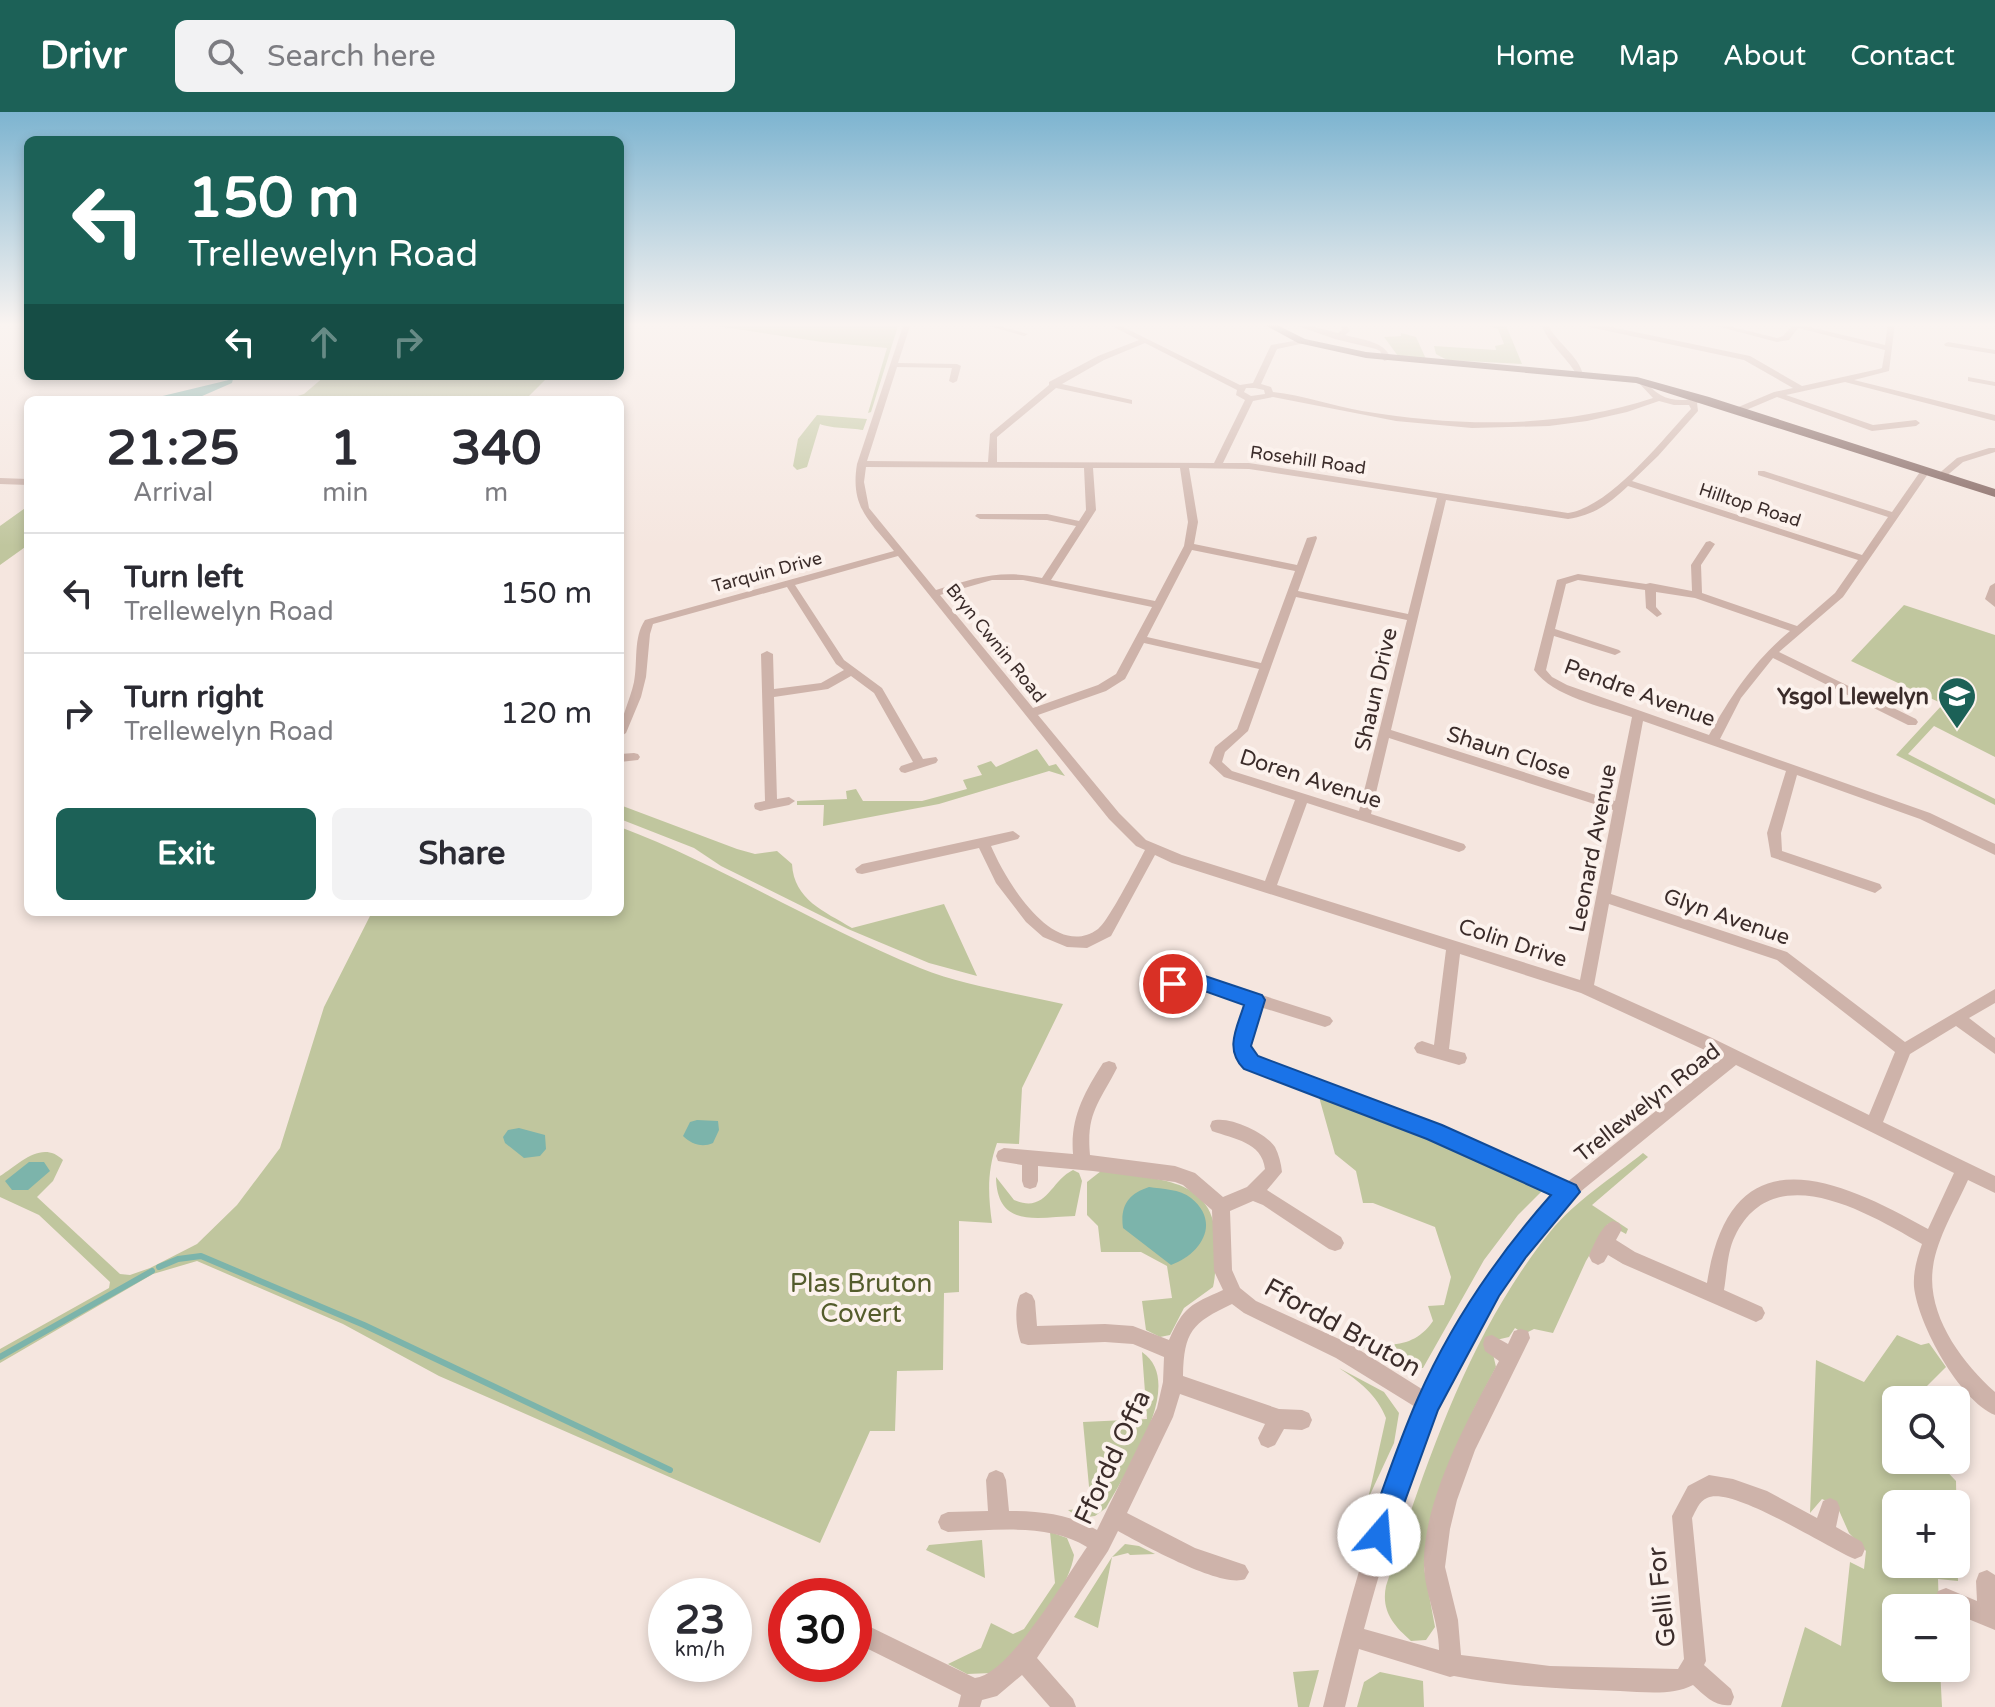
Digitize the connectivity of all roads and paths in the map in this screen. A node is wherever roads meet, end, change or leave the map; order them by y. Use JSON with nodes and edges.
{"nodes":[{"id":1,"x":884,"y":397,"type":"edge"},
{"id":2,"x":1037,"y":397,"type":"edge"},
{"id":3,"x":1109,"y":397,"type":"edge"},
{"id":4,"x":1247,"y":397,"type":"edge"},
{"id":5,"x":1265,"y":397,"type":"edge"},
{"id":6,"x":1287,"y":397,"type":"edge"},
{"id":7,"x":1699,"y":397,"type":"edge"},
{"id":8,"x":1769,"y":397,"type":"edge"},
{"id":9,"x":1787,"y":397,"type":"edge"},
{"id":10,"x":1914,"y":397,"type":"edge"},
{"id":11,"x":1250,"y":399,"type":"junction"},
{"id":12,"x":1658,"y":399,"type":"joint"},
{"id":13,"x":1705,"y":399,"type":"junction"},
{"id":14,"x":1129,"y":402,"type":"dead end"},
{"id":15,"x":1692,"y":402,"type":"junction"},
{"id":16,"x":1739,"y":410,"type":"junction"},
{"id":17,"x":1995,"y":418,"type":"edge"},
{"id":18,"x":1916,"y":423,"type":"dead end"},
{"id":19,"x":1992,"y":450,"type":"dead end"},
{"id":20,"x":862,"y":464,"type":"junction"},
{"id":21,"x":992,"y":465,"type":"junction"},
{"id":22,"x":1088,"y":465,"type":"junction"},
{"id":23,"x":1184,"y":465,"type":"junction"},
{"id":24,"x":1218,"y":465,"type":"junction"},
{"id":25,"x":1925,"y":471,"type":"junction"},
{"id":26,"x":1761,"y":473,"type":"dead end"},
{"id":27,"x":1941,"y":476,"type":"junction"},
{"id":28,"x":0,"y":481,"type":"edge"},
{"id":29,"x":24,"y":482,"type":"edge"},
{"id":30,"x":1626,"y":482,"type":"junction"},
{"id":31,"x":1995,"y":493,"type":"edge"},
{"id":32,"x":1442,"y":497,"type":"junction"},
{"id":33,"x":980,"y":516,"type":"dead end"},
{"id":34,"x":1894,"y":516,"type":"junction"},
{"id":35,"x":1082,"y":525,"type":"junction"},
{"id":36,"x":1311,"y":539,"type":"dead end"},
{"id":37,"x":1189,"y":546,"type":"junction"},
{"id":38,"x":899,"y":553,"type":"junction"},
{"id":39,"x":1719,"y":556,"type":"dead end"},
{"id":40,"x":1865,"y":559,"type":"junction"},
{"id":41,"x":1299,"y":569,"type":"junction"},
{"id":42,"x":1046,"y":580,"type":"junction"},
{"id":43,"x":789,"y":583,"type":"junction"},
{"id":44,"x":1650,"y":586,"type":"junction"},
{"id":45,"x":1995,"y":586,"type":"edge"},
{"id":46,"x":1291,"y":593,"type":"junction"},
{"id":47,"x":932,"y":594,"type":"junction"},
{"id":48,"x":1697,"y":595,"type":"junction"},
{"id":49,"x":1995,"y":604,"type":"edge"},
{"id":50,"x":1159,"y":605,"type":"junction"},
{"id":51,"x":1657,"y":614,"type":"dead end"},
{"id":52,"x":1413,"y":618,"type":"junction"},
{"id":53,"x":1796,"y":629,"type":"junction"},
{"id":54,"x":1549,"y":631,"type":"junction"},
{"id":55,"x":1141,"y":639,"type":"junction"},
{"id":56,"x":1615,"y":652,"type":"dead end"},
{"id":57,"x":1771,"y":653,"type":"junction"},
{"id":58,"x":767,"y":654,"type":"dead end"},
{"id":59,"x":1265,"y":667,"type":"junction"},
{"id":60,"x":849,"y":672,"type":"junction"},
{"id":61,"x":768,"y":694,"type":"junction"},
{"id":62,"x":1031,"y":713,"type":"junction"},
{"id":63,"x":1638,"y":715,"type":"junction"},
{"id":64,"x":1912,"y":722,"type":"dead end"},
{"id":65,"x":624,"y":725,"type":"edge"},
{"id":66,"x":1386,"y":733,"type":"junction"},
{"id":67,"x":1713,"y":740,"type":"junction"},
{"id":68,"x":1793,"y":768,"type":"junction"},
{"id":69,"x":905,"y":769,"type":"dead end"},
{"id":70,"x":1303,"y":796,"type":"junction"},
{"id":71,"x":789,"y":801,"type":"dead end"},
{"id":72,"x":1621,"y":808,"type":"junction"},
{"id":73,"x":1364,"y":816,"type":"junction"},
{"id":74,"x":1013,"y":836,"type":"dead end"},
{"id":75,"x":983,"y":843,"type":"junction"},
{"id":76,"x":1459,"y":847,"type":"dead end"},
{"id":77,"x":1152,"y":849,"type":"junction"},
{"id":78,"x":1995,"y":850,"type":"edge"},
{"id":79,"x":862,"y":869,"type":"dead end"},
{"id":80,"x":1269,"y":888,"type":"junction"},
{"id":81,"x":1875,"y":888,"type":"dead end"},
{"id":82,"x":1603,"y":897,"type":"junction"},
{"id":83,"x":1454,"y":946,"type":"junction"},
{"id":84,"x":1179,"y":974,"type":"dead end"},
{"id":85,"x":1586,"y":988,"type":"junction"},
{"id":86,"x":1995,"y":995,"type":"edge"},
{"id":87,"x":1255,"y":1000,"type":"junction"},
{"id":88,"x":1957,"y":1018,"type":"junction"},
{"id":89,"x":1325,"y":1021,"type":"dead end"},
{"id":90,"x":1995,"y":1047,"type":"edge"},
{"id":91,"x":1422,"y":1048,"type":"dead end"},
{"id":92,"x":1904,"y":1050,"type":"junction"},
{"id":93,"x":1441,"y":1053,"type":"junction"},
{"id":94,"x":1735,"y":1057,"type":"junction"},
{"id":95,"x":1459,"y":1058,"type":"dead end"},
{"id":96,"x":1109,"y":1068,"type":"dead end"},
{"id":97,"x":1874,"y":1124,"type":"junction"},
{"id":98,"x":1218,"y":1126,"type":"dead end"},
{"id":99,"x":1004,"y":1156,"type":"dead end"},
{"id":100,"x":1030,"y":1158,"type":"junction"},
{"id":101,"x":1082,"y":1161,"type":"junction"},
{"id":102,"x":1964,"y":1170,"type":"junction"},
{"id":103,"x":1030,"y":1181,"type":"dead end"},
{"id":104,"x":1995,"y":1185,"type":"edge"},
{"id":105,"x":1569,"y":1192,"type":"junction"},
{"id":106,"x":1253,"y":1193,"type":"junction"},
{"id":107,"x":1221,"y":1206,"type":"junction"},
{"id":108,"x":1933,"y":1241,"type":"junction"},
{"id":109,"x":1335,"y":1243,"type":"dead end"},
{"id":110,"x":1605,"y":1243,"type":"dead end"},
{"id":111,"x":1234,"y":1294,"type":"junction"},
{"id":112,"x":1714,"y":1295,"type":"junction"},
{"id":113,"x":1026,"y":1301,"type":"dead end"},
{"id":114,"x":1756,"y":1313,"type":"dead end"},
{"id":115,"x":1521,"y":1338,"type":"dead end"},
{"id":116,"x":1492,"y":1344,"type":"dead end"},
{"id":117,"x":1174,"y":1351,"type":"junction"},
{"id":118,"x":1511,"y":1358,"type":"junction"},
{"id":119,"x":1173,"y":1382,"type":"junction"},
{"id":120,"x":1428,"y":1404,"type":"junction"},
{"id":121,"x":1995,"y":1405,"type":"edge"},
{"id":122,"x":1279,"y":1419,"type":"junction"},
{"id":123,"x":1302,"y":1420,"type":"dead end"},
{"id":124,"x":1268,"y":1438,"type":"dead end"},
{"id":125,"x":996,"y":1480,"type":"dead end"},
{"id":126,"x":1830,"y":1508,"type":"dead end"},
{"id":127,"x":1116,"y":1518,"type":"junction"},
{"id":128,"x":999,"y":1521,"type":"junction"},
{"id":129,"x":948,"y":1522,"type":"dead end"},
{"id":130,"x":1824,"y":1532,"type":"junction"},
{"id":131,"x":1101,"y":1544,"type":"junction"},
{"id":132,"x":1855,"y":1549,"type":"dead end"},
{"id":133,"x":1238,"y":1572,"type":"dead end"},
{"id":134,"x":1987,"y":1581,"type":"dead end"},
{"id":135,"x":1970,"y":1608,"type":"edge"},
{"id":136,"x":1992,"y":1617,"type":"edge"},
{"id":137,"x":1351,"y":1635,"type":"junction"},
{"id":138,"x":872,"y":1640,"type":"edge"},
{"id":139,"x":1023,"y":1659,"type":"junction"},
{"id":140,"x":1450,"y":1666,"type":"junction"},
{"id":141,"x":1692,"y":1669,"type":"junction"},
{"id":142,"x":1723,"y":1697,"type":"dead end"},
{"id":143,"x":971,"y":1698,"type":"edge"},
{"id":144,"x":1065,"y":1707,"type":"edge"},
{"id":145,"x":1334,"y":1707,"type":"edge"}],
"edges":[{"from":1,"to":20,"type":"street","name":"Bryn Cwnin Road"},
{"from":2,"to":21,"type":"street"},
{"from":3,"to":14,"type":"street"},
{"from":4,"to":11,"type":"street"},
{"from":5,"to":11,"type":"street"},
{"from":6,"to":12,"type":"street"},
{"from":7,"to":13,"type":"main road"},
{"from":8,"to":16,"type":"street"},
{"from":9,"to":18,"type":"street"},
{"from":10,"to":17,"type":"street"},
{"from":11,"to":24,"type":"street"},
{"from":12,"to":15,"type":"street"},
{"from":13,"to":15,"type":"street"},
{"from":13,"to":16,"type":"main road"},
{"from":15,"to":30,"type":"street","name":"Rosehill Road"},
{"from":16,"to":25,"type":"main road"},
{"from":19,"to":27,"type":"street"},
{"from":20,"to":21,"type":"street","name":"Rosehill Road"},
{"from":20,"to":38,"type":"street","name":"Bryn Cwnin Road"},
{"from":21,"to":22,"type":"street","name":"Rosehill Road"},
{"from":22,"to":23,"type":"street","name":"Rosehill Road"},
{"from":22,"to":35,"type":"street"},
{"from":23,"to":24,"type":"street","name":"Rosehill Road"},
{"from":23,"to":37,"type":"street"},
{"from":24,"to":32,"type":"street","name":"Rosehill Road"},
{"from":25,"to":27,"type":"main road"},
{"from":25,"to":34,"type":"street"},
{"from":26,"to":34,"type":"street"},
{"from":27,"to":31,"type":"main road"},
{"from":28,"to":29,"type":"street"},
{"from":30,"to":32,"type":"street","name":"Rosehill Road"},
{"from":30,"to":40,"type":"street","name":"Hilltop Road"},
{"from":32,"to":52,"type":"street","name":"Shaun Drive"},
{"from":33,"to":35,"type":"street"},
{"from":34,"to":40,"type":"street"},
{"from":35,"to":42,"type":"street"},
{"from":36,"to":41,"type":"street","name":"Doren Avenue"},
{"from":37,"to":41,"type":"street"},
{"from":37,"to":50,"type":"street"},
{"from":38,"to":43,"type":"street","name":"Tarquin Drive"},
{"from":38,"to":47,"type":"street","name":"Bryn Cwnin Road"},
{"from":39,"to":48,"type":"street"},
{"from":40,"to":53,"type":"street"},
{"from":41,"to":46,"type":"street","name":"Doren Avenue"},
{"from":42,"to":47,"type":"street"},
{"from":42,"to":50,"type":"street"},
{"from":43,"to":60,"type":"street"},
{"from":43,"to":65,"type":"street","name":"Tarquin Drive"},
{"from":44,"to":48,"type":"street","name":"Pendre Avenue"},
{"from":44,"to":51,"type":"street"},
{"from":44,"to":54,"type":"street","name":"Pendre Avenue"},
{"from":45,"to":49,"type":"street"},
{"from":46,"to":52,"type":"street","name":"Shaun Drive"},
{"from":46,"to":59,"type":"street","name":"Doren Avenue"},
{"from":47,"to":62,"type":"street","name":"Bryn Cwnin Road"},
{"from":48,"to":53,"type":"street","name":"Pendre Avenue"},
{"from":50,"to":55,"type":"street"},
{"from":52,"to":66,"type":"street","name":"Shaun Drive"},
{"from":53,"to":57,"type":"street"},
{"from":54,"to":56,"type":"street"},
{"from":54,"to":63,"type":"street","name":"Pendre Avenue"},
{"from":55,"to":59,"type":"street"},
{"from":55,"to":62,"type":"street"},
{"from":57,"to":64,"type":"street"},
{"from":57,"to":67,"type":"street"},
{"from":58,"to":61,"type":"street"},
{"from":59,"to":70,"type":"street","name":"Doren Avenue"},
{"from":60,"to":61,"type":"street"},
{"from":60,"to":69,"type":"street"},
{"from":61,"to":71,"type":"street"},
{"from":62,"to":77,"type":"street","name":"Bryn Cwnin Road"},
{"from":63,"to":67,"type":"street","name":"Pendre Avenue"},
{"from":63,"to":72,"type":"street","name":"Leonard Avenue"},
{"from":66,"to":72,"type":"street","name":"Shaun Close"},
{"from":66,"to":73,"type":"street","name":"Shaun Drive"},
{"from":67,"to":68,"type":"street","name":"Pendre Avenue"},
{"from":68,"to":78,"type":"street","name":"Pendre Avenue"},
{"from":68,"to":81,"type":"street"},
{"from":70,"to":73,"type":"street","name":"Doren Avenue"},
{"from":70,"to":80,"type":"street"},
{"from":72,"to":82,"type":"street","name":"Leonard Avenue"},
{"from":73,"to":76,"type":"street","name":"Doren Avenue"},
{"from":74,"to":75,"type":"street"},
{"from":75,"to":77,"type":"street"},
{"from":75,"to":79,"type":"street"},
{"from":77,"to":80,"type":"street","name":"Bryn Cwnin Road"},
{"from":80,"to":83,"type":"street","name":"Colin Drive"},
{"from":82,"to":85,"type":"street","name":"Leonard Avenue"},
{"from":82,"to":92,"type":"street","name":"Glyn Avenue"},
{"from":83,"to":85,"type":"street","name":"Colin Drive"},
{"from":83,"to":93,"type":"street"},
{"from":84,"to":87,"type":"street"},
{"from":85,"to":94,"type":"street","name":"Colin Drive"},
{"from":86,"to":88,"type":"street"},
{"from":87,"to":89,"type":"street"},
{"from":87,"to":105,"type":"street","name":"Trellewelyn Road"},
{"from":88,"to":90,"type":"street"},
{"from":88,"to":92,"type":"street"},
{"from":91,"to":93,"type":"street"},
{"from":92,"to":97,"type":"street"},
{"from":93,"to":95,"type":"street"},
{"from":94,"to":97,"type":"street","name":"Trellewelyn Road"},
{"from":94,"to":105,"type":"street","name":"Trellewelyn Road"},
{"from":96,"to":101,"type":"street"},
{"from":97,"to":102,"type":"street","name":"Trellewelyn Road"},
{"from":98,"to":106,"type":"street"},
{"from":99,"to":100,"type":"street"},
{"from":100,"to":101,"type":"street"},
{"from":100,"to":103,"type":"street"},
{"from":101,"to":107,"type":"street"},
{"from":102,"to":104,"type":"street","name":"Trellewelyn Road"},
{"from":102,"to":108,"type":"street"},
{"from":105,"to":120,"type":"street"},
{"from":106,"to":107,"type":"street"},
{"from":106,"to":109,"type":"street"},
{"from":107,"to":111,"type":"street"},
{"from":108,"to":112,"type":"street"},
{"from":108,"to":121,"type":"street"},
{"from":110,"to":112,"type":"street"},
{"from":111,"to":117,"type":"street","name":"Ffordd Offa"},
{"from":111,"to":120,"type":"street","name":"Ffordd Bruton"},
{"from":112,"to":114,"type":"street"},
{"from":113,"to":117,"type":"street"},
{"from":115,"to":118,"type":"street"},
{"from":116,"to":118,"type":"street"},
{"from":117,"to":119,"type":"street","name":"Ffordd Offa"},
{"from":118,"to":140,"type":"street"},
{"from":119,"to":122,"type":"street"},
{"from":119,"to":127,"type":"street","name":"Ffordd Offa"},
{"from":120,"to":137,"type":"street"},
{"from":122,"to":123,"type":"street"},
{"from":122,"to":124,"type":"street"},
{"from":125,"to":128,"type":"street"},
{"from":126,"to":130,"type":"street"},
{"from":127,"to":131,"type":"street","name":"Ffordd Offa"},
{"from":127,"to":133,"type":"street"},
{"from":128,"to":129,"type":"street"},
{"from":128,"to":131,"type":"street"},
{"from":130,"to":132,"type":"street","name":"Gelli For"},
{"from":130,"to":141,"type":"street","name":"Gelli For"},
{"from":131,"to":139,"type":"street","name":"Ffordd Offa"},
{"from":134,"to":136,"type":"street"},
{"from":135,"to":136,"type":"street"},
{"from":137,"to":140,"type":"street","name":"Gelli For"},
{"from":137,"to":145,"type":"street"},
{"from":138,"to":143,"type":"street"},
{"from":139,"to":143,"type":"street","name":"Ffordd Offa"},
{"from":139,"to":144,"type":"street"},
{"from":140,"to":141,"type":"street","name":"Gelli For"},
{"from":141,"to":142,"type":"street"}]}
